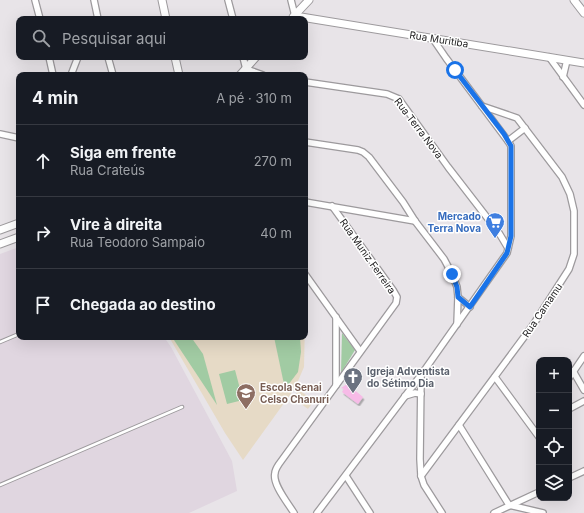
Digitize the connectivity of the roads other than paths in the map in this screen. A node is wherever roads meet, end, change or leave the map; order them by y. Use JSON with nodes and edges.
{"nodes":[{"id":1,"x":35,"y":0,"type":"edge"},
{"id":2,"x":94,"y":0,"type":"edge"},
{"id":3,"x":162,"y":0,"type":"edge"},
{"id":4,"x":228,"y":0,"type":"edge"},
{"id":5,"x":291,"y":0,"type":"edge"},
{"id":6,"x":309,"y":0,"type":"edge"},
{"id":7,"x":574,"y":0,"type":"edge"},
{"id":8,"x":584,"y":13,"type":"edge"},
{"id":9,"x":39,"y":16,"type":"edge"},
{"id":10,"x":97,"y":16,"type":"edge"},
{"id":11,"x":165,"y":16,"type":"edge"},
{"id":12,"x":232,"y":16,"type":"edge"},
{"id":13,"x":293,"y":16,"type":"edge"},
{"id":14,"x":294,"y":16,"type":"edge"},
{"id":15,"x":308,"y":19,"type":"edge"},
{"id":16,"x":433,"y":39,"type":"junction"},
{"id":17,"x":549,"y":57,"type":"junction"},
{"id":18,"x":50,"y":60,"type":"edge"},
{"id":19,"x":77,"y":60,"type":"edge"},
{"id":20,"x":109,"y":60,"type":"edge"},
{"id":21,"x":176,"y":60,"type":"edge"},
{"id":22,"x":244,"y":60,"type":"edge"},
{"id":23,"x":254,"y":60,"type":"edge"},
{"id":24,"x":567,"y":60,"type":"junction"},
{"id":25,"x":584,"y":63,"type":"edge"},
{"id":26,"x":246,"y":69,"type":"junction"},
{"id":27,"x":52,"y":72,"type":"edge"},
{"id":28,"x":72,"y":72,"type":"edge"},
{"id":29,"x":112,"y":72,"type":"edge"},
{"id":30,"x":178,"y":72,"type":"edge"},
{"id":31,"x":243,"y":72,"type":"edge"},
{"id":32,"x":254,"y":72,"type":"edge"},
{"id":33,"x":563,"y":77,"type":"junction"},
{"id":34,"x":308,"y":82,"type":"edge"},
{"id":35,"x":482,"y":105,"type":"junction"},
{"id":36,"x":584,"y":105,"type":"edge"},
{"id":37,"x":525,"y":128,"type":"junction"},
{"id":38,"x":0,"y":133,"type":"edge"},
{"id":39,"x":16,"y":137,"type":"edge"},
{"id":40,"x":508,"y":141,"type":"junction"},
{"id":41,"x":308,"y":143,"type":"edge"},
{"id":42,"x":308,"y":202,"type":"edge"},
{"id":43,"x":332,"y":206,"type":"junction"},
{"id":44,"x":415,"y":221,"type":"junction"},
{"id":45,"x":16,"y":224,"type":"edge"},
{"id":46,"x":0,"y":230,"type":"edge"},
{"id":47,"x":499,"y":233,"type":"junction"},
{"id":48,"x":511,"y":236,"type":"junction"},
{"id":49,"x":16,"y":238,"type":"edge"},
{"id":50,"x":0,"y":244,"type":"edge"},
{"id":51,"x":508,"y":248,"type":"junction"},
{"id":52,"x":308,"y":278,"type":"edge"},
{"id":53,"x":458,"y":297,"type":"junction"},
{"id":54,"x":470,"y":307,"type":"junction"},
{"id":55,"x":336,"y":317,"type":"junction"},
{"id":56,"x":457,"y":324,"type":"junction"},
{"id":57,"x":16,"y":335,"type":"edge"},
{"id":58,"x":0,"y":342,"type":"edge"},
{"id":59,"x":360,"y":351,"type":"junction"},
{"id":60,"x":584,"y":356,"type":"edge"},
{"id":61,"x":574,"y":372,"type":"junction"},
{"id":62,"x":572,"y":374,"type":"edge"},
{"id":63,"x":421,"y":375,"type":"junction"},
{"id":64,"x":496,"y":377,"type":"junction"},
{"id":65,"x":336,"y":386,"type":"junction"},
{"id":66,"x":584,"y":390,"type":"edge"},
{"id":67,"x":421,"y":394,"type":"junction"},
{"id":68,"x":405,"y":396,"type":"junction"},
{"id":69,"x":584,"y":401,"type":"edge"},
{"id":70,"x":572,"y":407,"type":"edge"},
{"id":71,"x":182,"y":408,"type":"dead end"},
{"id":72,"x":459,"y":425,"type":"junction"},
{"id":73,"x":536,"y":427,"type":"edge"},
{"id":74,"x":584,"y":470,"type":"edge"},
{"id":75,"x":346,"y":476,"type":"junction"},
{"id":76,"x":421,"y":476,"type":"junction"},
{"id":77,"x":572,"y":476,"type":"edge"},
{"id":78,"x":0,"y":485,"type":"edge"},
{"id":79,"x":536,"y":493,"type":"edge"},
{"id":80,"x":509,"y":505,"type":"junction"},
{"id":81,"x":294,"y":513,"type":"edge"},
{"id":82,"x":317,"y":513,"type":"edge"},
{"id":83,"x":370,"y":513,"type":"edge"},
{"id":84,"x":442,"y":513,"type":"edge"},
{"id":85,"x":494,"y":513,"type":"edge"},
{"id":86,"x":543,"y":513,"type":"edge"}],
"edges":[{"from":1,"to":9,"type":"street"},
{"from":2,"to":10,"type":"street"},
{"from":3,"to":11,"type":"street"},
{"from":4,"to":12,"type":"street"},
{"from":5,"to":13,"type":"street"},
{"from":6,"to":14,"type":"street"},
{"from":7,"to":8,"type":"street"},
{"from":15,"to":16,"type":"street","name":"Rua Muritiba"},
{"from":16,"to":17,"type":"street","name":"Rua Muritiba"},
{"from":16,"to":35,"type":"street"},
{"from":17,"to":24,"type":"street","name":"Rua Muritiba"},
{"from":17,"to":33,"type":"street"},
{"from":18,"to":27,"type":"street"},
{"from":19,"to":28,"type":"street"},
{"from":20,"to":29,"type":"street"},
{"from":21,"to":30,"type":"street"},
{"from":22,"to":26,"type":"street"},
{"from":23,"to":26,"type":"street"},
{"from":24,"to":25,"type":"street","name":"Rua Muritiba"},
{"from":24,"to":33,"type":"street"},
{"from":26,"to":31,"type":"street"},
{"from":26,"to":32,"type":"street"},
{"from":33,"to":36,"type":"street"},
{"from":34,"to":47,"type":"street","name":"Rua Terra Nova"},
{"from":35,"to":37,"type":"street","name":"Rua Camamu"},
{"from":35,"to":40,"type":"street"},
{"from":37,"to":40,"type":"street"},
{"from":37,"to":64,"type":"street","name":"Rua Camamu"},
{"from":38,"to":39,"type":"street"},
{"from":40,"to":48,"type":"street"},
{"from":41,"to":44,"type":"street"},
{"from":42,"to":43,"type":"street"},
{"from":43,"to":44,"type":"street"},
{"from":43,"to":59,"type":"street","name":"Rua Muniz Ferreira"},
{"from":44,"to":53,"type":"street"},
{"from":45,"to":46,"type":"street"},
{"from":47,"to":48,"type":"street"},
{"from":47,"to":51,"type":"street","name":"Rua Terra Nova"},
{"from":48,"to":51,"type":"street"},
{"from":49,"to":50,"type":"street"},
{"from":51,"to":54,"type":"street"},
{"from":52,"to":55,"type":"street"},
{"from":53,"to":54,"type":"street"},
{"from":53,"to":56,"type":"street"},
{"from":54,"to":56,"type":"street"},
{"from":55,"to":59,"type":"street"},
{"from":55,"to":65,"type":"street"},
{"from":56,"to":63,"type":"street"},
{"from":57,"to":58,"type":"lane"},
{"from":59,"to":65,"type":"street","name":"Rua Muniz Ferreira"},
{"from":60,"to":61,"type":"street"},
{"from":61,"to":62,"type":"street"},
{"from":61,"to":66,"type":"street"},
{"from":63,"to":67,"type":"street"},
{"from":63,"to":68,"type":"street"},
{"from":64,"to":72,"type":"street","name":"Rua Camamu"},
{"from":64,"to":73,"type":"street"},
{"from":65,"to":81,"type":"street","name":"Rua Muniz Ferreira"},
{"from":67,"to":68,"type":"street"},
{"from":67,"to":76,"type":"street"},
{"from":68,"to":75,"type":"street"},
{"from":69,"to":70,"type":"street"},
{"from":71,"to":78,"type":"lane"},
{"from":72,"to":76,"type":"street","name":"Rua Camamu"},
{"from":72,"to":80,"type":"street"},
{"from":74,"to":77,"type":"street"},
{"from":75,"to":82,"type":"street"},
{"from":75,"to":83,"type":"street"},
{"from":76,"to":84,"type":"street"},
{"from":79,"to":80,"type":"street"},
{"from":80,"to":85,"type":"street"},
{"from":80,"to":86,"type":"street"}]}
